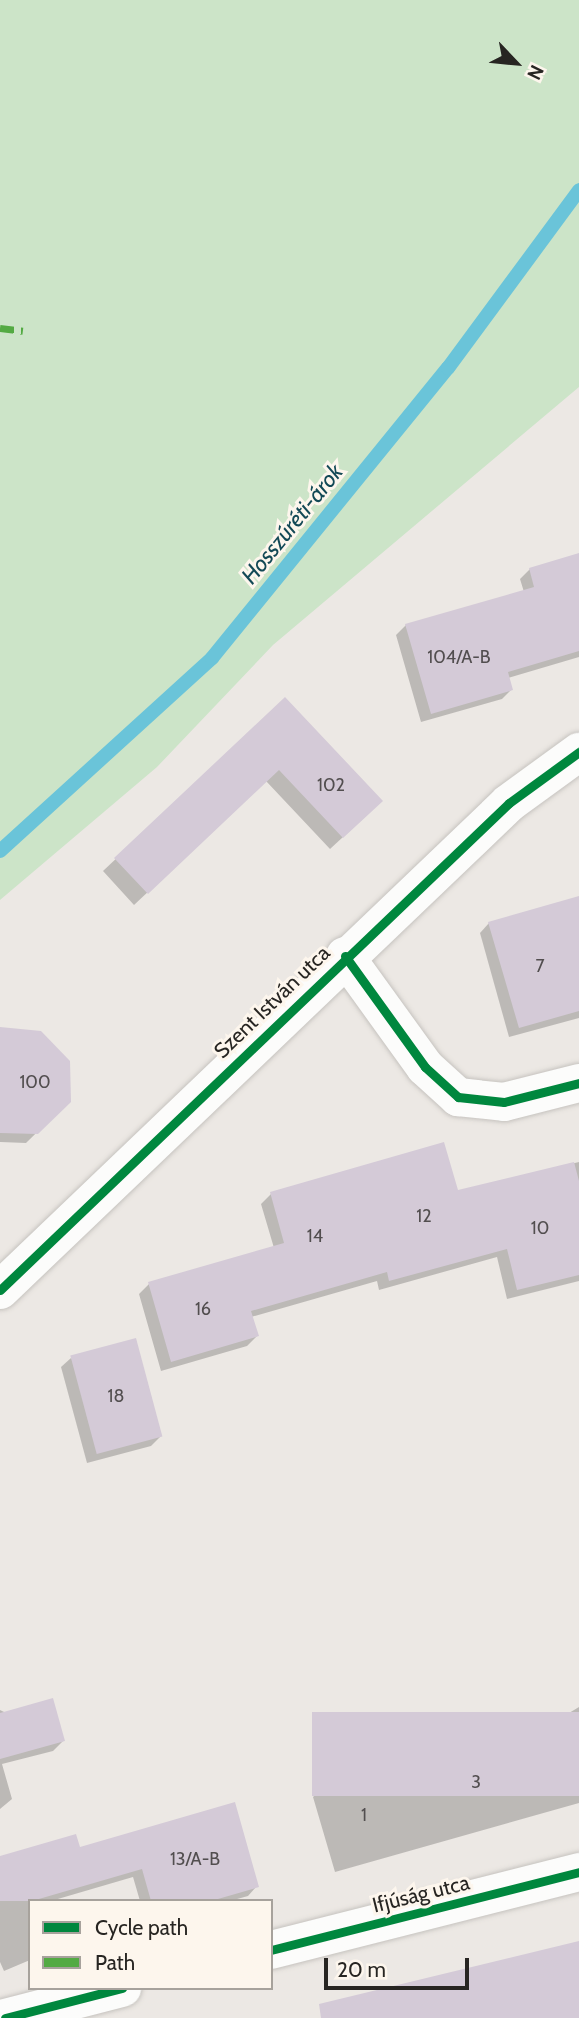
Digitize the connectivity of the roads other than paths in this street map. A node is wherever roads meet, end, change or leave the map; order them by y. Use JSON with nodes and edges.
{"nodes":[{"id":1,"x":579,"y":752,"type":"edge"},
{"id":2,"x":345,"y":956,"type":"junction"},
{"id":3,"x":579,"y":1083,"type":"edge"},
{"id":4,"x":0,"y":1290,"type":"edge"},
{"id":5,"x":579,"y":1872,"type":"edge"},
{"id":6,"x":273,"y":1949,"type":"edge"},
{"id":7,"x":114,"y":1990,"type":"edge"},
{"id":8,"x":5,"y":2018,"type":"edge"}],
"edges":[{"from":1,"to":2,"type":"street","name":"Szent István utca"},
{"from":2,"to":3,"type":"street"},
{"from":2,"to":4,"type":"street","name":"Szent István utca"},
{"from":5,"to":6,"type":"street","name":"Ifjúság utca"},
{"from":7,"to":8,"type":"street"}]}
